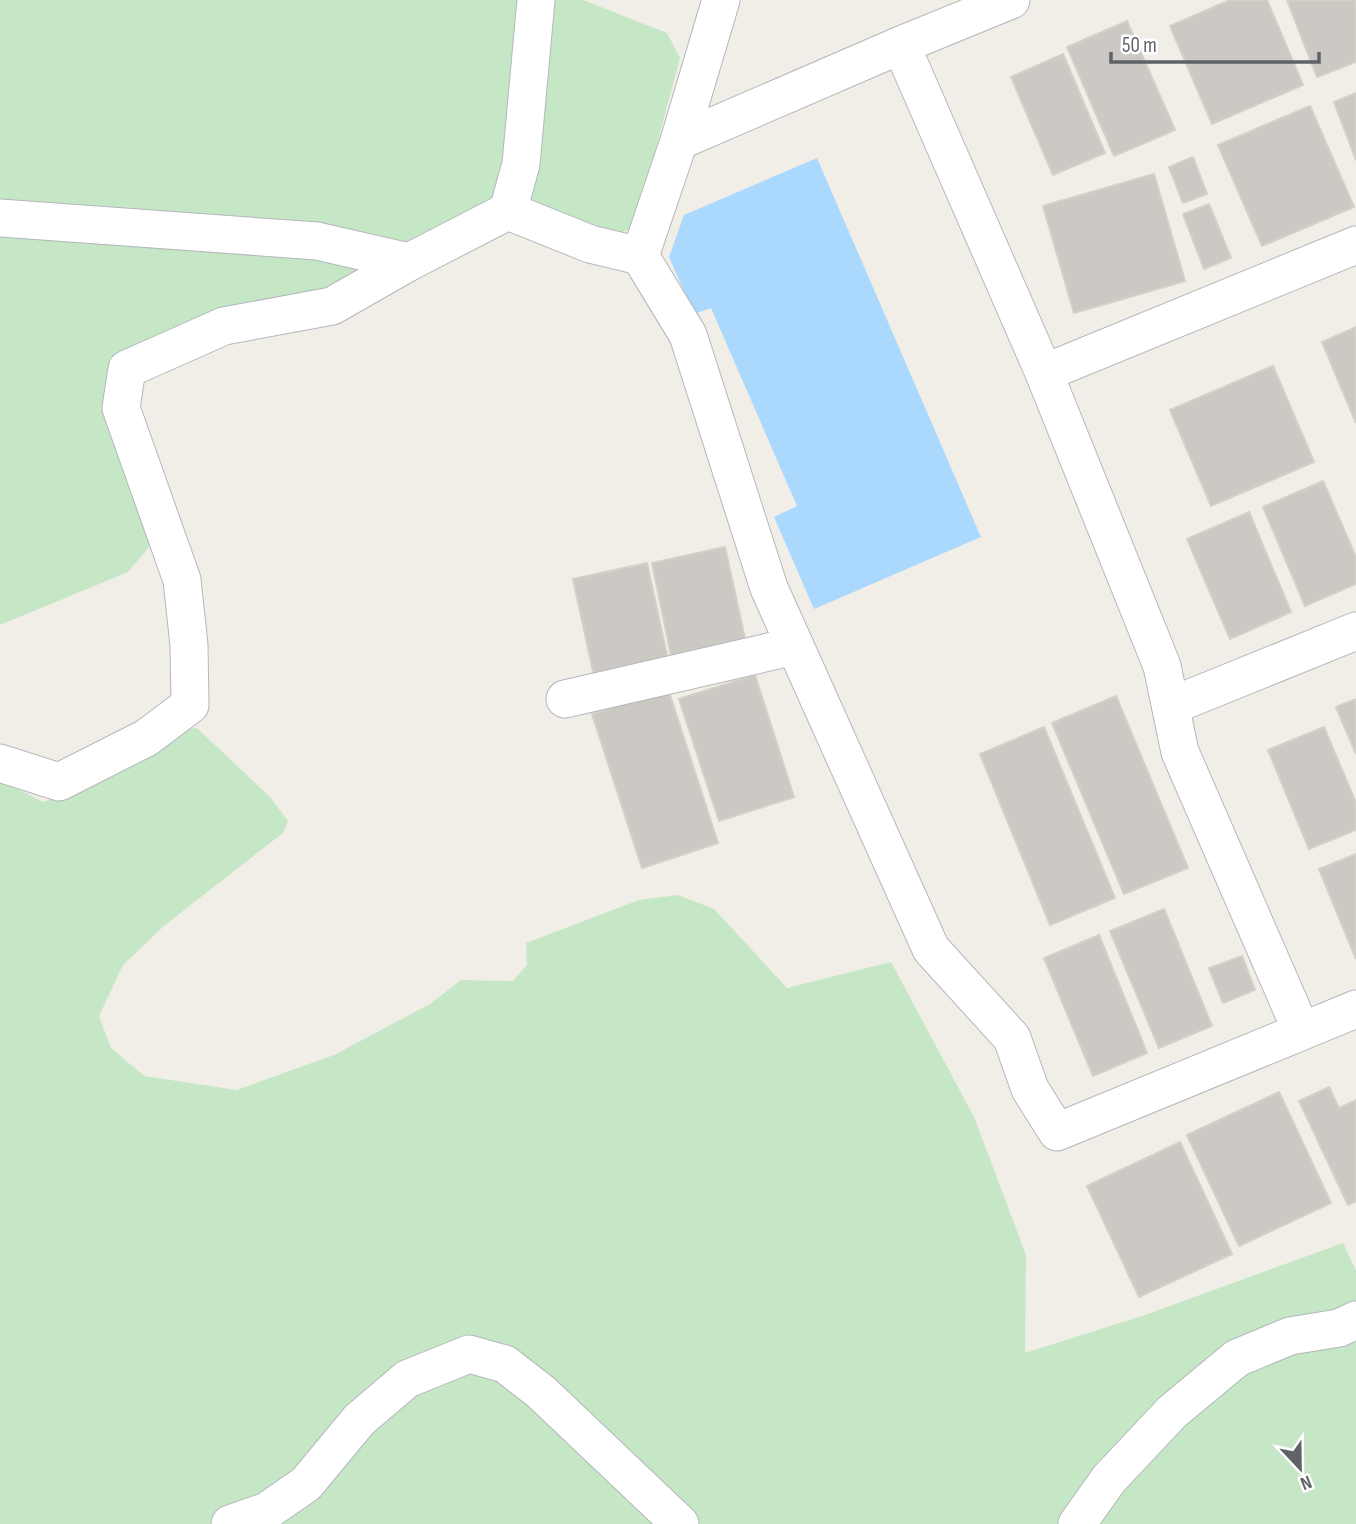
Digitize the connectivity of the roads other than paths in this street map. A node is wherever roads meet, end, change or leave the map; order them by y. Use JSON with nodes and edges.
{"nodes":[{"id":1,"x":536,"y":0,"type":"edge"},
{"id":2,"x":721,"y":0,"type":"edge"},
{"id":3,"x":1011,"y":0,"type":"edge"},
{"id":4,"x":901,"y":45,"type":"junction"},
{"id":5,"x":701,"y":67,"type":"junction"},
{"id":6,"x":748,"y":111,"type":"junction"},
{"id":7,"x":679,"y":141,"type":"junction"},
{"id":8,"x":508,"y":211,"type":"junction"},
{"id":9,"x":0,"y":218,"type":"edge"},
{"id":10,"x":1356,"y":245,"type":"edge"},
{"id":11,"x":640,"y":256,"type":"junction"},
{"id":12,"x":409,"y":262,"type":"junction"},
{"id":13,"x":1044,"y":373,"type":"junction"},
{"id":14,"x":1356,"y":631,"type":"edge"},
{"id":15,"x":795,"y":646,"type":"junction"},
{"id":16,"x":565,"y":699,"type":"dead end"},
{"id":17,"x":1171,"y":706,"type":"junction"},
{"id":18,"x":0,"y":763,"type":"edge"},
{"id":19,"x":1356,"y":1009,"type":"edge"},
{"id":20,"x":1301,"y":1030,"type":"junction"},
{"id":21,"x":1356,"y":1320,"type":"edge"},
{"id":22,"x":230,"y":1524,"type":"edge"},
{"id":23,"x":680,"y":1524,"type":"edge"},
{"id":24,"x":1077,"y":1524,"type":"edge"}],
"edges":[{"from":1,"to":8,"type":"street"},
{"from":2,"to":5,"type":"street"},
{"from":3,"to":4,"type":"street"},
{"from":4,"to":6,"type":"street"},
{"from":4,"to":13,"type":"street"},
{"from":5,"to":6,"type":"street"},
{"from":5,"to":7,"type":"street"},
{"from":6,"to":7,"type":"street"},
{"from":7,"to":11,"type":"street"},
{"from":8,"to":11,"type":"street"},
{"from":8,"to":12,"type":"street"},
{"from":9,"to":12,"type":"street"},
{"from":10,"to":13,"type":"street"},
{"from":11,"to":15,"type":"street"},
{"from":12,"to":18,"type":"street"},
{"from":13,"to":17,"type":"street"},
{"from":14,"to":17,"type":"street"},
{"from":15,"to":16,"type":"street"},
{"from":15,"to":20,"type":"street"},
{"from":17,"to":20,"type":"street"},
{"from":19,"to":20,"type":"street"},
{"from":21,"to":24,"type":"street"},
{"from":22,"to":23,"type":"street"}]}
